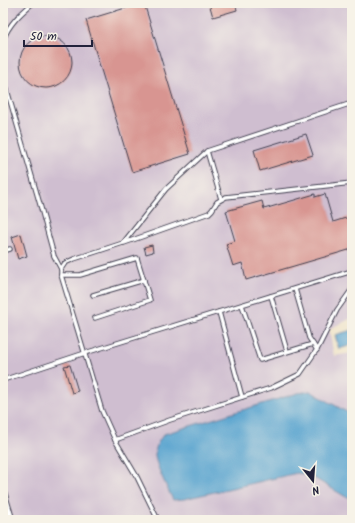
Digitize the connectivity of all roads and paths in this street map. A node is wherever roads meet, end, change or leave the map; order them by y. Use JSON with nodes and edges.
{"nodes":[{"id":1,"x":33,"y":3,"type":"edge"},
{"id":2,"x":3,"y":40,"type":"edge"},
{"id":3,"x":3,"y":76,"type":"edge"},
{"id":4,"x":352,"y":103,"type":"edge"},
{"id":5,"x":207,"y":152,"type":"junction"},
{"id":6,"x":352,"y":183,"type":"edge"},
{"id":7,"x":221,"y":199,"type":"junction"},
{"id":8,"x":123,"y":244,"type":"junction"},
{"id":9,"x":10,"y":249,"type":"dead end"},
{"id":10,"x":3,"y":251,"type":"edge"},
{"id":11,"x":61,"y":269,"type":"junction"},
{"id":12,"x":352,"y":271,"type":"edge"},
{"id":13,"x":61,"y":275,"type":"junction"},
{"id":14,"x":144,"y":280,"type":"junction"},
{"id":15,"x":295,"y":289,"type":"junction"},
{"id":16,"x":352,"y":289,"type":"edge"},
{"id":17,"x":93,"y":295,"type":"dead end"},
{"id":18,"x":271,"y":296,"type":"junction"},
{"id":19,"x":242,"y":305,"type":"junction"},
{"id":20,"x":219,"y":312,"type":"junction"},
{"id":21,"x":95,"y":318,"type":"dead end"},
{"id":22,"x":313,"y":344,"type":"junction"},
{"id":23,"x":316,"y":350,"type":"junction"},
{"id":24,"x":288,"y":351,"type":"junction"},
{"id":25,"x":85,"y":353,"type":"junction"},
{"id":26,"x":3,"y":380,"type":"edge"},
{"id":27,"x":242,"y":397,"type":"junction"},
{"id":28,"x":115,"y":440,"type":"junction"},
{"id":29,"x":3,"y":493,"type":"edge"},
{"id":30,"x":352,"y":517,"type":"edge"},
{"id":31,"x":11,"y":520,"type":"edge"},
{"id":32,"x":158,"y":520,"type":"edge"},
{"id":33,"x":341,"y":520,"type":"edge"}],
"edges":[{"from":1,"to":2,"type":"lane"},
{"from":3,"to":11,"type":"lane"},
{"from":4,"to":5,"type":"lane"},
{"from":5,"to":7,"type":"lane"},
{"from":5,"to":8,"type":"lane"},
{"from":6,"to":7,"type":"lane"},
{"from":7,"to":8,"type":"lane"},
{"from":8,"to":11,"type":"lane"},
{"from":9,"to":10,"type":"lane"},
{"from":11,"to":13,"type":"lane"},
{"from":12,"to":15,"type":"lane"},
{"from":13,"to":14,"type":"lane"},
{"from":13,"to":25,"type":"lane"},
{"from":14,"to":17,"type":"lane"},
{"from":14,"to":21,"type":"lane"},
{"from":15,"to":18,"type":"lane"},
{"from":15,"to":22,"type":"lane"},
{"from":16,"to":23,"type":"lane"},
{"from":18,"to":19,"type":"lane"},
{"from":18,"to":24,"type":"lane"},
{"from":19,"to":20,"type":"lane"},
{"from":19,"to":24,"type":"lane"},
{"from":20,"to":25,"type":"lane"},
{"from":20,"to":27,"type":"lane"},
{"from":22,"to":23,"type":"lane"},
{"from":22,"to":24,"type":"lane"},
{"from":23,"to":27,"type":"lane"},
{"from":25,"to":26,"type":"lane"},
{"from":25,"to":28,"type":"lane"},
{"from":27,"to":28,"type":"lane"},
{"from":28,"to":32,"type":"lane"},
{"from":29,"to":31,"type":"street"},
{"from":30,"to":33,"type":"lane"}]}
